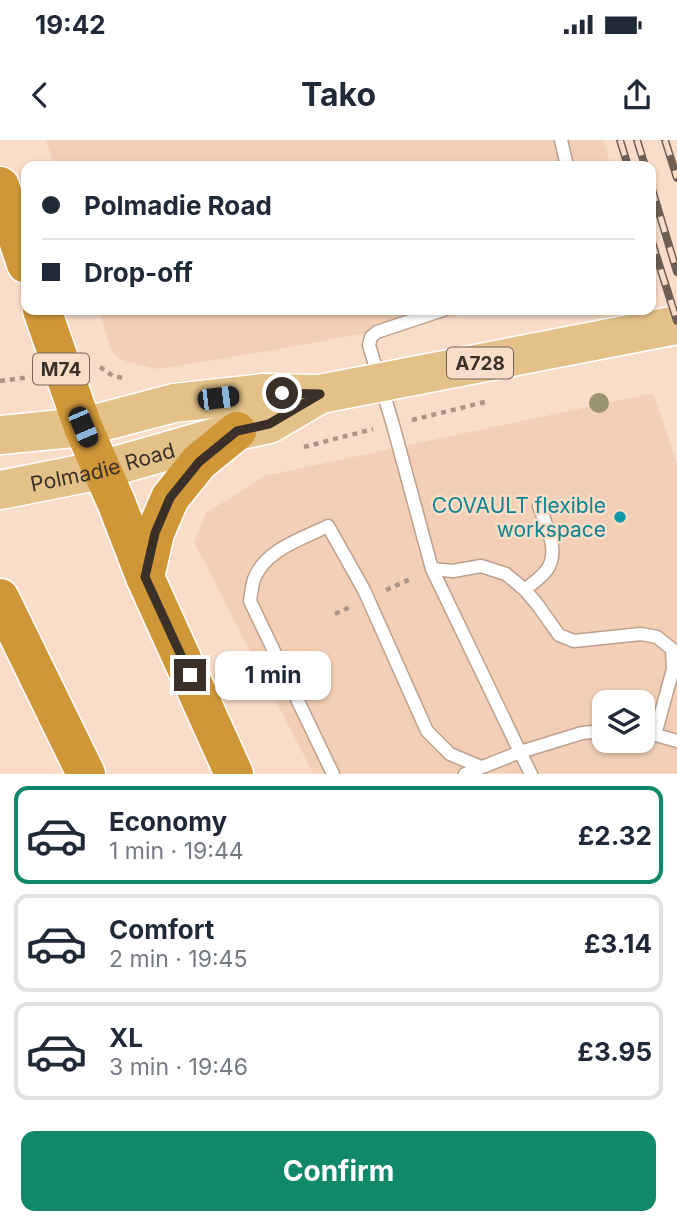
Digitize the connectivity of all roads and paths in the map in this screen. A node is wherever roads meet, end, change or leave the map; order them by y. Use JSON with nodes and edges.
{"nodes":[{"id":1,"x":561,"y":140,"type":"edge"},
{"id":2,"x":566,"y":161,"type":"edge"},
{"id":3,"x":0,"y":186,"type":"edge"},
{"id":4,"x":21,"y":249,"type":"edge"},
{"id":5,"x":44,"y":315,"type":"edge"},
{"id":6,"x":428,"y":315,"type":"edge"},
{"id":7,"x":659,"y":328,"type":"edge"},
{"id":8,"x":380,"y":383,"type":"junction"},
{"id":9,"x":320,"y":394,"type":"junction"},
{"id":10,"x":502,"y":398,"type":"dead end"},
{"id":11,"x":393,"y":425,"type":"junction"},
{"id":12,"x":83,"y":427,"type":"junction"},
{"id":13,"x":237,"y":431,"type":"junction"},
{"id":14,"x":0,"y":435,"type":"edge"},
{"id":15,"x":300,"y":449,"type":"dead end"},
{"id":16,"x":101,"y":470,"type":"junction"},
{"id":17,"x":0,"y":490,"type":"edge"},
{"id":18,"x":539,"y":506,"type":"dead end"},
{"id":19,"x":432,"y":569,"type":"junction"},
{"id":20,"x":145,"y":577,"type":"junction"},
{"id":21,"x":524,"y":590,"type":"junction"},
{"id":22,"x":0,"y":598,"type":"edge"},
{"id":23,"x":655,"y":717,"type":"edge"},
{"id":24,"x":592,"y":732,"type":"edge"},
{"id":25,"x":655,"y":735,"type":"edge"},
{"id":26,"x":677,"y":741,"type":"edge"},
{"id":27,"x":520,"y":752,"type":"junction"},
{"id":28,"x":481,"y":767,"type":"junction"},
{"id":29,"x":86,"y":774,"type":"edge"},
{"id":30,"x":234,"y":774,"type":"edge"},
{"id":31,"x":333,"y":774,"type":"edge"},
{"id":32,"x":465,"y":774,"type":"edge"},
{"id":33,"x":531,"y":774,"type":"edge"}],
"edges":[{"from":1,"to":2,"type":"lane"},
{"from":3,"to":4,"type":"highway"},
{"from":5,"to":12,"type":"highway","number":"M74"},
{"from":6,"to":8,"type":"lane"},
{"from":7,"to":8,"type":"main road","name":"Polmadie Road","number":"A728"},
{"from":8,"to":9,"type":"main road","name":"Polmadie Road","number":"A728"},
{"from":8,"to":11,"type":"lane"},
{"from":9,"to":12,"type":"main road","name":"Polmadie Road","number":"A728"},
{"from":9,"to":13,"type":"main road","name":"Polmadie Road","number":"A728"},
{"from":10,"to":11,"type":"path"},
{"from":11,"to":15,"type":"path"},
{"from":11,"to":19,"type":"lane"},
{"from":12,"to":14,"type":"main road","name":"Polmadie Road","number":"A728"},
{"from":12,"to":16,"type":"highway","number":"M74"},
{"from":13,"to":16,"type":"main road","name":"Polmadie Road","number":"A728"},
{"from":13,"to":20,"type":"highway"},
{"from":16,"to":17,"type":"main road","name":"Polmadie Road","number":"A728"},
{"from":16,"to":20,"type":"highway","number":"M74"},
{"from":18,"to":21,"type":"lane"},
{"from":19,"to":21,"type":"lane"},
{"from":19,"to":27,"type":"lane"},
{"from":20,"to":30,"type":"highway","number":"M74"},
{"from":21,"to":23,"type":"lane"},
{"from":22,"to":29,"type":"highway"},
{"from":24,"to":27,"type":"lane"},
{"from":25,"to":26,"type":"lane"},
{"from":27,"to":28,"type":"lane"},
{"from":27,"to":33,"type":"lane"},
{"from":28,"to":31,"type":"lane"},
{"from":28,"to":32,"type":"lane"}]}
